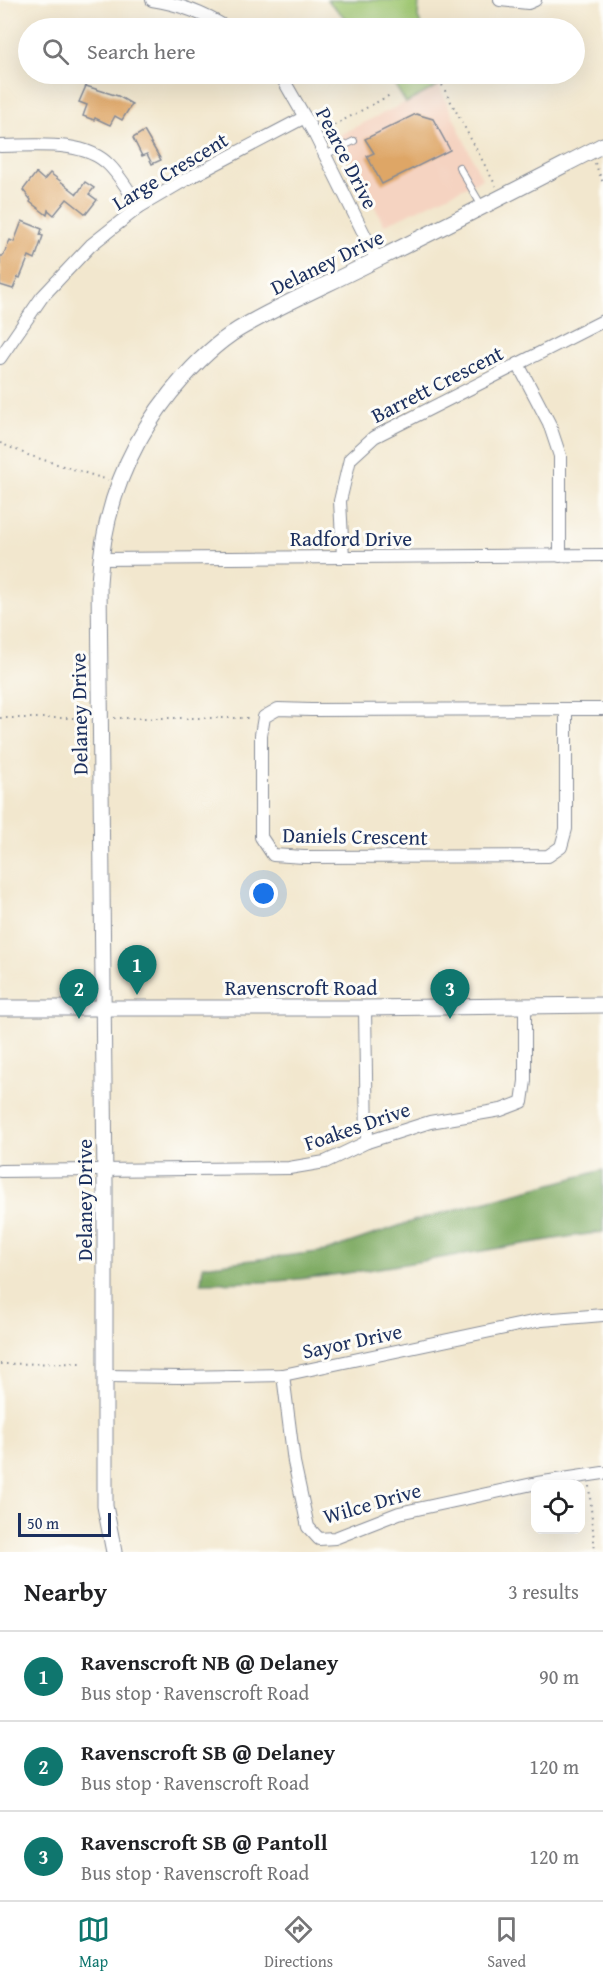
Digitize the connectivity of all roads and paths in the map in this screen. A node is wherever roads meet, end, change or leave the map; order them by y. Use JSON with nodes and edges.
{"nodes":[{"id":1,"x":152,"y":0,"type":"edge"},
{"id":2,"x":500,"y":0,"type":"edge"},
{"id":3,"x":535,"y":0,"type":"edge"},
{"id":4,"x":208,"y":18,"type":"edge"},
{"id":5,"x":286,"y":84,"type":"edge"},
{"id":6,"x":442,"y":85,"type":"dead end"},
{"id":7,"x":390,"y":95,"type":"dead end"},
{"id":8,"x":305,"y":117,"type":"junction"},
{"id":9,"x":329,"y":128,"type":"dead end"},
{"id":10,"x":354,"y":141,"type":"dead end"},
{"id":11,"x":0,"y":146,"type":"edge"},
{"id":12,"x":597,"y":148,"type":"edge"},
{"id":13,"x":325,"y":155,"type":"junction"},
{"id":14,"x":459,"y":167,"type":"dead end"},
{"id":15,"x":603,"y":183,"type":"edge"},
{"id":16,"x":502,"y":198,"type":"junction"},
{"id":17,"x":139,"y":207,"type":"junction"},
{"id":18,"x":483,"y":208,"type":"junction"},
{"id":19,"x":376,"y":260,"type":"junction"},
{"id":20,"x":603,"y":321,"type":"edge"},
{"id":21,"x":0,"y":358,"type":"edge"},
{"id":22,"x":518,"y":364,"type":"junction"},
{"id":23,"x":0,"y":443,"type":"edge"},
{"id":24,"x":118,"y":483,"type":"junction"},
{"id":25,"x":603,"y":555,"type":"edge"},
{"id":26,"x":560,"y":556,"type":"junction"},
{"id":27,"x":343,"y":557,"type":"junction"},
{"id":28,"x":100,"y":559,"type":"junction"},
{"id":29,"x":566,"y":709,"type":"junction"},
{"id":30,"x":603,"y":709,"type":"edge"},
{"id":31,"x":264,"y":717,"type":"junction"},
{"id":32,"x":0,"y":718,"type":"edge"},
{"id":33,"x":101,"y":718,"type":"junction"},
{"id":34,"x":525,"y":1005,"type":"junction"},
{"id":35,"x":603,"y":1005,"type":"edge"},
{"id":36,"x":0,"y":1008,"type":"edge"},
{"id":37,"x":103,"y":1008,"type":"junction"},
{"id":38,"x":365,"y":1008,"type":"junction"},
{"id":39,"x":367,"y":1142,"type":"junction"},
{"id":40,"x":105,"y":1170,"type":"junction"},
{"id":41,"x":0,"y":1171,"type":"edge"},
{"id":42,"x":603,"y":1315,"type":"edge"},
{"id":43,"x":83,"y":1363,"type":"dead end"},
{"id":44,"x":0,"y":1364,"type":"edge"},
{"id":45,"x":283,"y":1375,"type":"junction"},
{"id":46,"x":106,"y":1376,"type":"junction"},
{"id":47,"x":603,"y":1473,"type":"edge"},
{"id":48,"x":587,"y":1474,"type":"junction"},
{"id":49,"x":114,"y":1552,"type":"edge"},
{"id":50,"x":595,"y":1552,"type":"edge"}],
"edges":[{"from":1,"to":4,"type":"street"},
{"from":2,"to":3,"type":"street"},
{"from":5,"to":8,"type":"street","name":"Pearce Drive"},
{"from":6,"to":16,"type":"path"},
{"from":7,"to":9,"type":"path"},
{"from":8,"to":13,"type":"street","name":"Pearce Drive"},
{"from":8,"to":17,"type":"street","name":"Large Crescent"},
{"from":10,"to":13,"type":"lane"},
{"from":11,"to":17,"type":"street"},
{"from":12,"to":15,"type":"path"},
{"from":12,"to":16,"type":"street","name":"Delaney Drive"},
{"from":13,"to":19,"type":"street","name":"Pearce Drive"},
{"from":14,"to":18,"type":"lane"},
{"from":16,"to":18,"type":"street","name":"Delaney Drive"},
{"from":17,"to":21,"type":"street","name":"Large Crescent"},
{"from":18,"to":19,"type":"street","name":"Delaney Drive"},
{"from":19,"to":24,"type":"street","name":"Delaney Drive"},
{"from":20,"to":22,"type":"street","name":"Barrett Crescent"},
{"from":22,"to":26,"type":"street"},
{"from":22,"to":27,"type":"street","name":"Barrett Crescent"},
{"from":23,"to":24,"type":"path"},
{"from":24,"to":28,"type":"street","name":"Delaney Drive"},
{"from":25,"to":26,"type":"street","name":"Radford Drive"},
{"from":26,"to":27,"type":"street","name":"Radford Drive"},
{"from":27,"to":28,"type":"street","name":"Radford Drive"},
{"from":28,"to":33,"type":"street","name":"Delaney Drive"},
{"from":29,"to":30,"type":"street"},
{"from":29,"to":31,"type":"street"},
{"from":29,"to":31,"type":"street","name":"Daniels Crescent"},
{"from":31,"to":33,"type":"path"},
{"from":32,"to":33,"type":"path"},
{"from":33,"to":37,"type":"street","name":"Delaney Drive"},
{"from":34,"to":35,"type":"street","name":"Ravenscroft Road"},
{"from":34,"to":38,"type":"street","name":"Ravenscroft Road"},
{"from":34,"to":39,"type":"street","name":"Foakes Drive"},
{"from":36,"to":37,"type":"street","name":"Ravenscroft Road"},
{"from":37,"to":38,"type":"street","name":"Ravenscroft Road"},
{"from":37,"to":40,"type":"street","name":"Delaney Drive"},
{"from":38,"to":39,"type":"street"},
{"from":39,"to":40,"type":"street","name":"Foakes Drive"},
{"from":40,"to":41,"type":"street","name":"Foakes Drive"},
{"from":40,"to":46,"type":"street","name":"Delaney Drive"},
{"from":42,"to":45,"type":"street","name":"Sayor Drive"},
{"from":43,"to":44,"type":"path"},
{"from":45,"to":46,"type":"street","name":"Sayor Drive"},
{"from":45,"to":48,"type":"street","name":"Wilce Drive"},
{"from":46,"to":49,"type":"street","name":"Delaney Drive"},
{"from":47,"to":48,"type":"street","name":"Wilce Drive"},
{"from":48,"to":50,"type":"path"}]}
